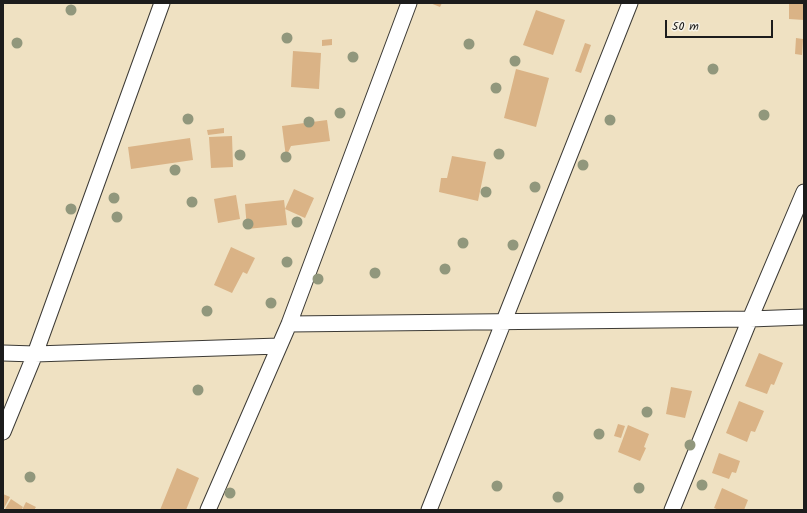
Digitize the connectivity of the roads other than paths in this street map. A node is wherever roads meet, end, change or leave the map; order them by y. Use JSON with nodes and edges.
{"nodes":[{"id":1,"x":162,"y":3,"type":"edge"},
{"id":2,"x":409,"y":3,"type":"edge"},
{"id":3,"x":630,"y":3,"type":"edge"},
{"id":4,"x":804,"y":192,"type":"edge"},
{"id":5,"x":804,"y":317,"type":"edge"},
{"id":6,"x":750,"y":319,"type":"junction"},
{"id":7,"x":504,"y":322,"type":"junction"},
{"id":8,"x":289,"y":324,"type":"junction"},
{"id":9,"x":279,"y":346,"type":"junction"},
{"id":10,"x":3,"y":353,"type":"edge"},
{"id":11,"x":35,"y":354,"type":"junction"},
{"id":12,"x":3,"y":432,"type":"edge"},
{"id":13,"x":208,"y":510,"type":"edge"},
{"id":14,"x":429,"y":510,"type":"edge"},
{"id":15,"x":672,"y":510,"type":"edge"}],
"edges":[{"from":1,"to":11,"type":"street"},
{"from":2,"to":8,"type":"street"},
{"from":3,"to":7,"type":"street"},
{"from":4,"to":6,"type":"street"},
{"from":5,"to":6,"type":"street"},
{"from":6,"to":7,"type":"street"},
{"from":6,"to":15,"type":"street"},
{"from":7,"to":8,"type":"street"},
{"from":7,"to":14,"type":"street"},
{"from":8,"to":9,"type":"street"},
{"from":9,"to":11,"type":"street"},
{"from":9,"to":13,"type":"street"},
{"from":10,"to":11,"type":"street"},
{"from":11,"to":12,"type":"street"}]}
